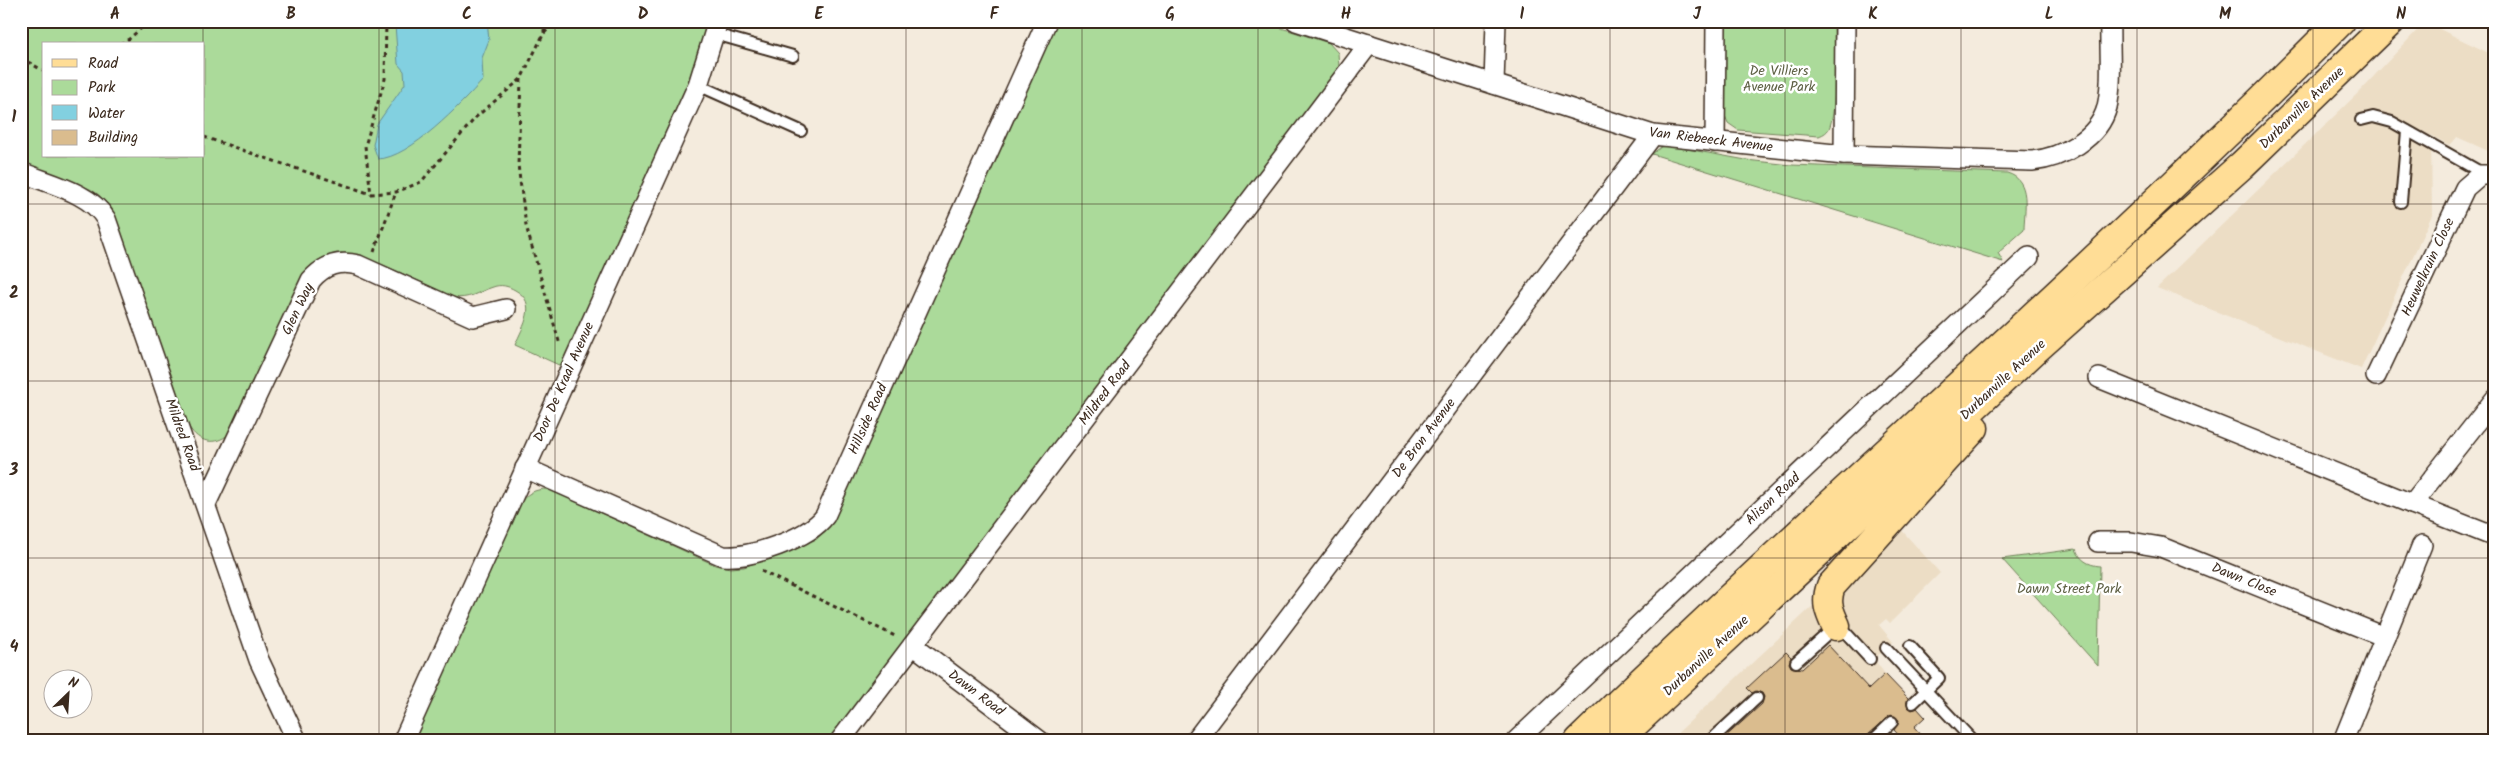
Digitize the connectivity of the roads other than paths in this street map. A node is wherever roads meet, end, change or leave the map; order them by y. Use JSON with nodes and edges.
{"nodes":[{"id":1,"x":1047,"y":21,"type":"edge"},
{"id":2,"x":1296,"y":21,"type":"edge"},
{"id":3,"x":1496,"y":21,"type":"edge"},
{"id":4,"x":1716,"y":21,"type":"edge"},
{"id":5,"x":1845,"y":21,"type":"edge"},
{"id":6,"x":2110,"y":21,"type":"edge"},
{"id":7,"x":2341,"y":21,"type":"edge"},
{"id":8,"x":2391,"y":21,"type":"edge"},
{"id":9,"x":716,"y":27,"type":"edge"},
{"id":10,"x":1369,"y":44,"type":"junction"},
{"id":11,"x":793,"y":56,"type":"dead end"},
{"id":12,"x":1494,"y":84,"type":"junction"},
{"id":13,"x":698,"y":85,"type":"junction"},
{"id":14,"x":2361,"y":120,"type":"dead end"},
{"id":15,"x":2407,"y":130,"type":"junction"},
{"id":16,"x":801,"y":131,"type":"dead end"},
{"id":17,"x":1654,"y":135,"type":"junction"},
{"id":18,"x":1716,"y":142,"type":"junction"},
{"id":19,"x":1844,"y":155,"type":"junction"},
{"id":20,"x":21,"y":172,"type":"edge"},
{"id":21,"x":2490,"y":175,"type":"edge"},
{"id":22,"x":2401,"y":202,"type":"dead end"},
{"id":23,"x":2029,"y":257,"type":"dead end"},
{"id":24,"x":506,"y":309,"type":"dead end"},
{"id":25,"x":2035,"y":350,"type":"junction"},
{"id":26,"x":2376,"y":376,"type":"dead end"},
{"id":27,"x":2099,"y":378,"type":"dead end"},
{"id":28,"x":2495,"y":399,"type":"edge"},
{"id":29,"x":525,"y":468,"type":"junction"},
{"id":30,"x":206,"y":504,"type":"junction"},
{"id":31,"x":2412,"y":504,"type":"junction"},
{"id":32,"x":2495,"y":537,"type":"edge"},
{"id":33,"x":2098,"y":542,"type":"dead end"},
{"id":34,"x":2422,"y":545,"type":"dead end"},
{"id":35,"x":1836,"y":626,"type":"junction"},
{"id":36,"x":2385,"y":637,"type":"junction"},
{"id":37,"x":913,"y":645,"type":"junction"},
{"id":38,"x":1910,"y":646,"type":"dead end"},
{"id":39,"x":1886,"y":648,"type":"dead end"},
{"id":40,"x":1870,"y":659,"type":"dead end"},
{"id":41,"x":1796,"y":662,"type":"dead end"},
{"id":42,"x":1926,"y":690,"type":"junction"},
{"id":43,"x":1757,"y":698,"type":"dead end"},
{"id":44,"x":1912,"y":703,"type":"dead end"},
{"id":45,"x":1892,"y":722,"type":"dead end"},
{"id":46,"x":297,"y":741,"type":"edge"},
{"id":47,"x":403,"y":741,"type":"edge"},
{"id":48,"x":840,"y":741,"type":"edge"},
{"id":49,"x":1040,"y":741,"type":"edge"},
{"id":50,"x":1194,"y":741,"type":"edge"},
{"id":51,"x":1516,"y":741,"type":"edge"},
{"id":52,"x":1579,"y":741,"type":"edge"},
{"id":53,"x":1616,"y":741,"type":"edge"},
{"id":54,"x":1710,"y":741,"type":"edge"},
{"id":55,"x":1872,"y":741,"type":"edge"},
{"id":56,"x":1973,"y":741,"type":"edge"},
{"id":57,"x":2343,"y":741,"type":"edge"}],
"edges":[{"from":1,"to":29,"type":"street","name":"Hillside Road"},
{"from":2,"to":10,"type":"street","name":"Van Riebeeck Avenue"},
{"from":3,"to":12,"type":"street"},
{"from":4,"to":18,"type":"street"},
{"from":5,"to":19,"type":"street"},
{"from":6,"to":19,"type":"street","name":"Van Riebeeck Avenue"},
{"from":7,"to":52,"type":"main road","name":"Durbanville Avenue"},
{"from":8,"to":25,"type":"main road","name":"Durbanville Avenue"},
{"from":9,"to":11,"type":"lane"},
{"from":9,"to":13,"type":"street","name":"Door De Kraal Avenue"},
{"from":10,"to":12,"type":"street","name":"Van Riebeeck Avenue"},
{"from":10,"to":37,"type":"street","name":"Mildred Road"},
{"from":12,"to":17,"type":"street","name":"Van Riebeeck Avenue"},
{"from":13,"to":16,"type":"lane"},
{"from":13,"to":29,"type":"street","name":"Door De Kraal Avenue"},
{"from":14,"to":15,"type":"lane"},
{"from":15,"to":21,"type":"lane"},
{"from":15,"to":22,"type":"lane"},
{"from":17,"to":18,"type":"street","name":"Van Riebeeck Avenue"},
{"from":17,"to":50,"type":"street","name":"De Bron Avenue"},
{"from":18,"to":19,"type":"street","name":"Van Riebeeck Avenue"},
{"from":20,"to":30,"type":"street","name":"Mildred Road"},
{"from":21,"to":26,"type":"street","name":"Heuwelkruin Close"},
{"from":23,"to":51,"type":"street","name":"Alison Road"},
{"from":24,"to":30,"type":"street","name":"Glen Way"},
{"from":25,"to":35,"type":"main road"},
{"from":25,"to":53,"type":"main road","name":"Durbanville Avenue"},
{"from":27,"to":31,"type":"street"},
{"from":28,"to":31,"type":"street"},
{"from":29,"to":47,"type":"street","name":"Door De Kraal Avenue"},
{"from":30,"to":46,"type":"street","name":"Mildred Road"},
{"from":31,"to":32,"type":"street"},
{"from":33,"to":36,"type":"street","name":"Dawn Close"},
{"from":34,"to":36,"type":"street"},
{"from":35,"to":40,"type":"lane"},
{"from":35,"to":41,"type":"lane"},
{"from":36,"to":57,"type":"street"},
{"from":37,"to":48,"type":"street","name":"Mildred Road"},
{"from":37,"to":49,"type":"street","name":"Dawn Road"},
{"from":38,"to":42,"type":"lane"},
{"from":39,"to":42,"type":"lane"},
{"from":42,"to":44,"type":"lane"},
{"from":42,"to":56,"type":"lane"},
{"from":43,"to":54,"type":"lane"},
{"from":45,"to":55,"type":"lane"}]}
